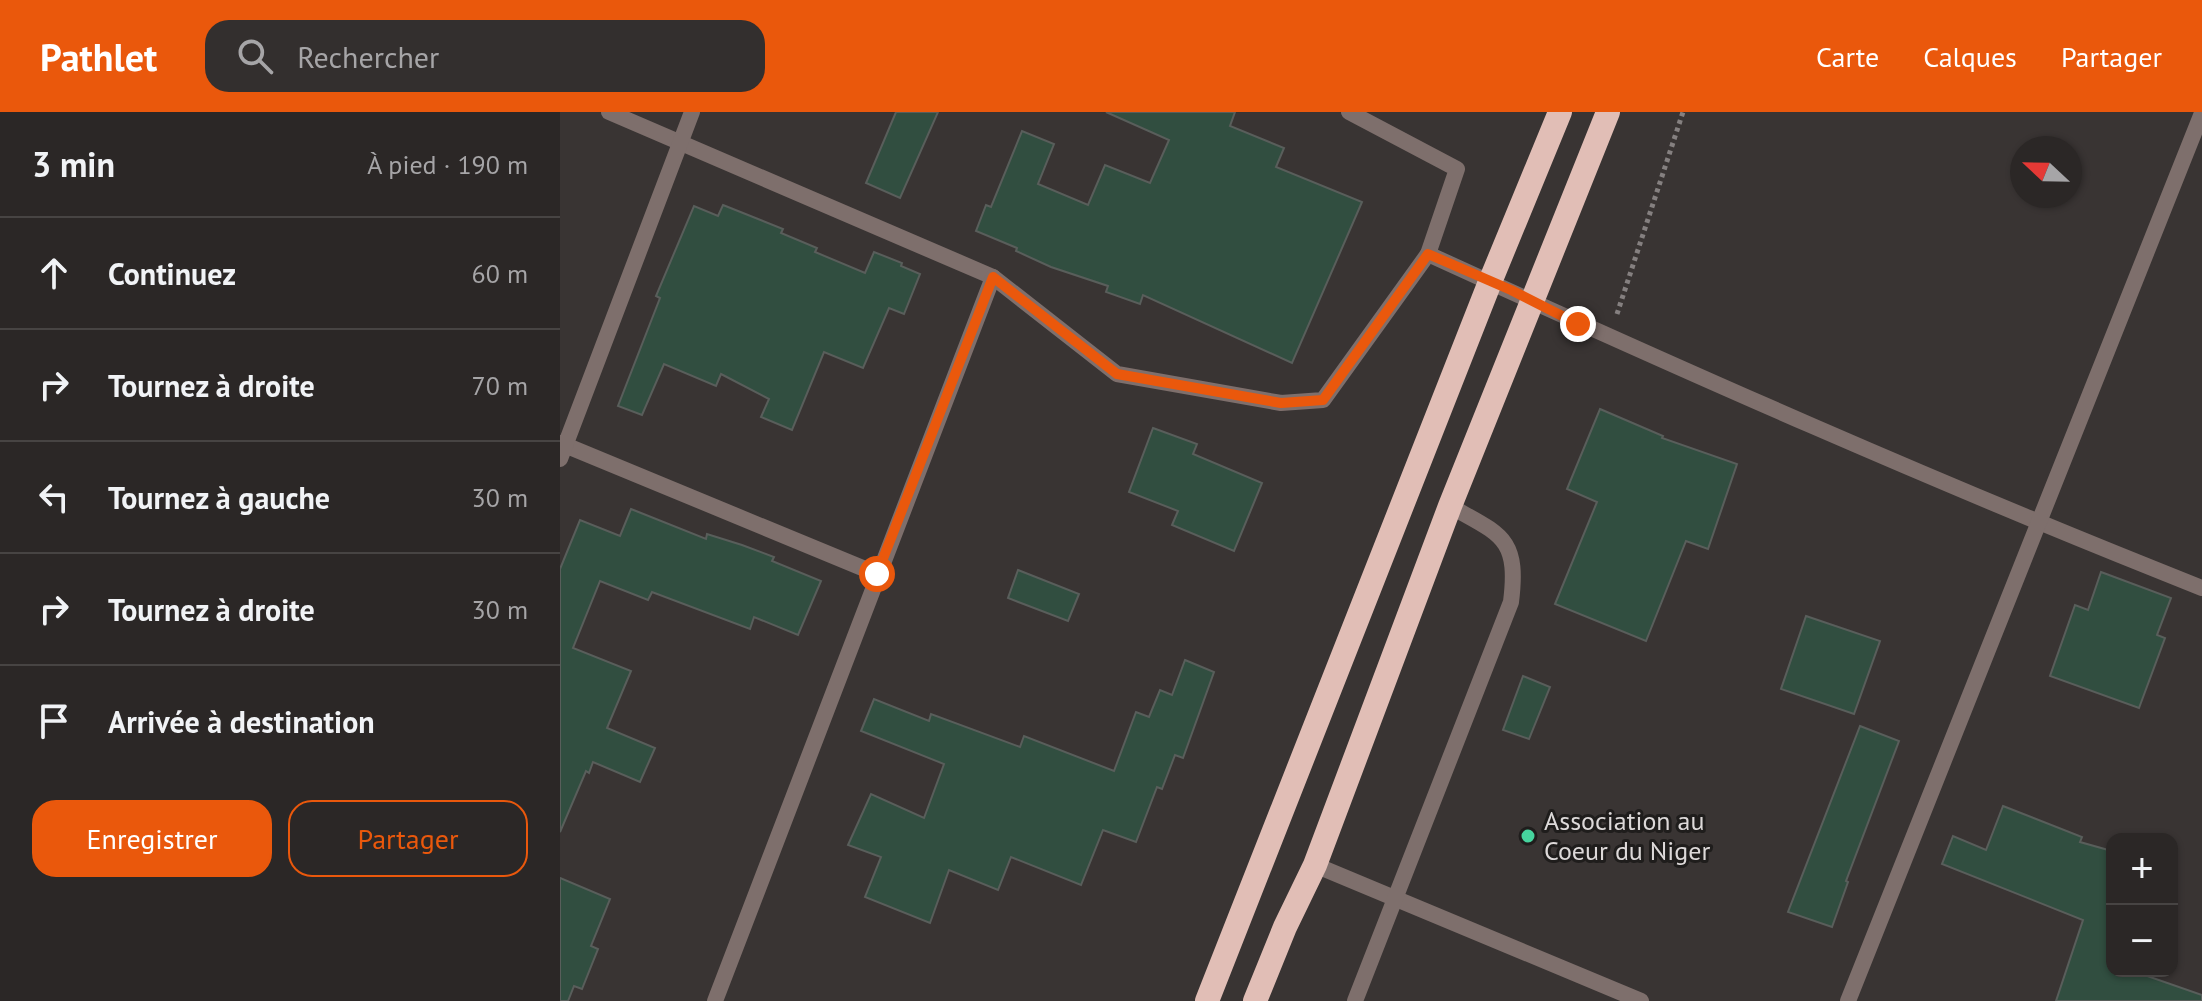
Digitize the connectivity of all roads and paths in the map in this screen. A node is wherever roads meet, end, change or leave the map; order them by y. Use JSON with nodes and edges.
{"nodes":[{"id":1,"x":609,"y":112,"type":"edge"},
{"id":2,"x":692,"y":112,"type":"edge"},
{"id":3,"x":1349,"y":112,"type":"edge"},
{"id":4,"x":1560,"y":112,"type":"edge"},
{"id":5,"x":1608,"y":112,"type":"edge"},
{"id":6,"x":1683,"y":112,"type":"edge"},
{"id":7,"x":2202,"y":113,"type":"edge"},
{"id":8,"x":679,"y":140,"type":"junction"},
{"id":9,"x":1428,"y":254,"type":"junction"},
{"id":10,"x":993,"y":277,"type":"junction"},
{"id":11,"x":1490,"y":282,"type":"junction"},
{"id":12,"x":1533,"y":301,"type":"junction"},
{"id":13,"x":1609,"y":338,"type":"junction"},
{"id":14,"x":562,"y":449,"type":"edge"},
{"id":15,"x":1450,"y":506,"type":"junction"},
{"id":16,"x":2038,"y":523,"type":"junction"},
{"id":17,"x":877,"y":574,"type":"junction"},
{"id":18,"x":2202,"y":588,"type":"edge"},
{"id":19,"x":1315,"y":865,"type":"junction"},
{"id":20,"x":1396,"y":898,"type":"junction"},
{"id":21,"x":715,"y":1001,"type":"edge"},
{"id":22,"x":1207,"y":1001,"type":"edge"},
{"id":23,"x":1255,"y":1001,"type":"edge"},
{"id":24,"x":1355,"y":1001,"type":"edge"},
{"id":25,"x":1641,"y":1001,"type":"edge"},
{"id":26,"x":1848,"y":1001,"type":"edge"}],
"edges":[{"from":1,"to":8,"type":"street"},
{"from":2,"to":8,"type":"street"},
{"from":3,"to":9,"type":"street"},
{"from":4,"to":11,"type":"highway"},
{"from":5,"to":12,"type":"highway"},
{"from":6,"to":13,"type":"path"},
{"from":7,"to":16,"type":"street"},
{"from":8,"to":10,"type":"street"},
{"from":8,"to":14,"type":"street"},
{"from":9,"to":10,"type":"street"},
{"from":9,"to":11,"type":"street"},
{"from":10,"to":17,"type":"street"},
{"from":11,"to":12,"type":"street"},
{"from":11,"to":22,"type":"highway"},
{"from":12,"to":13,"type":"street"},
{"from":12,"to":15,"type":"highway"},
{"from":13,"to":16,"type":"street"},
{"from":14,"to":17,"type":"street"},
{"from":15,"to":19,"type":"highway"},
{"from":15,"to":20,"type":"street"},
{"from":16,"to":18,"type":"street"},
{"from":16,"to":26,"type":"street"},
{"from":17,"to":21,"type":"street"},
{"from":19,"to":20,"type":"street"},
{"from":19,"to":23,"type":"highway"},
{"from":20,"to":24,"type":"street"},
{"from":20,"to":25,"type":"street"}]}
